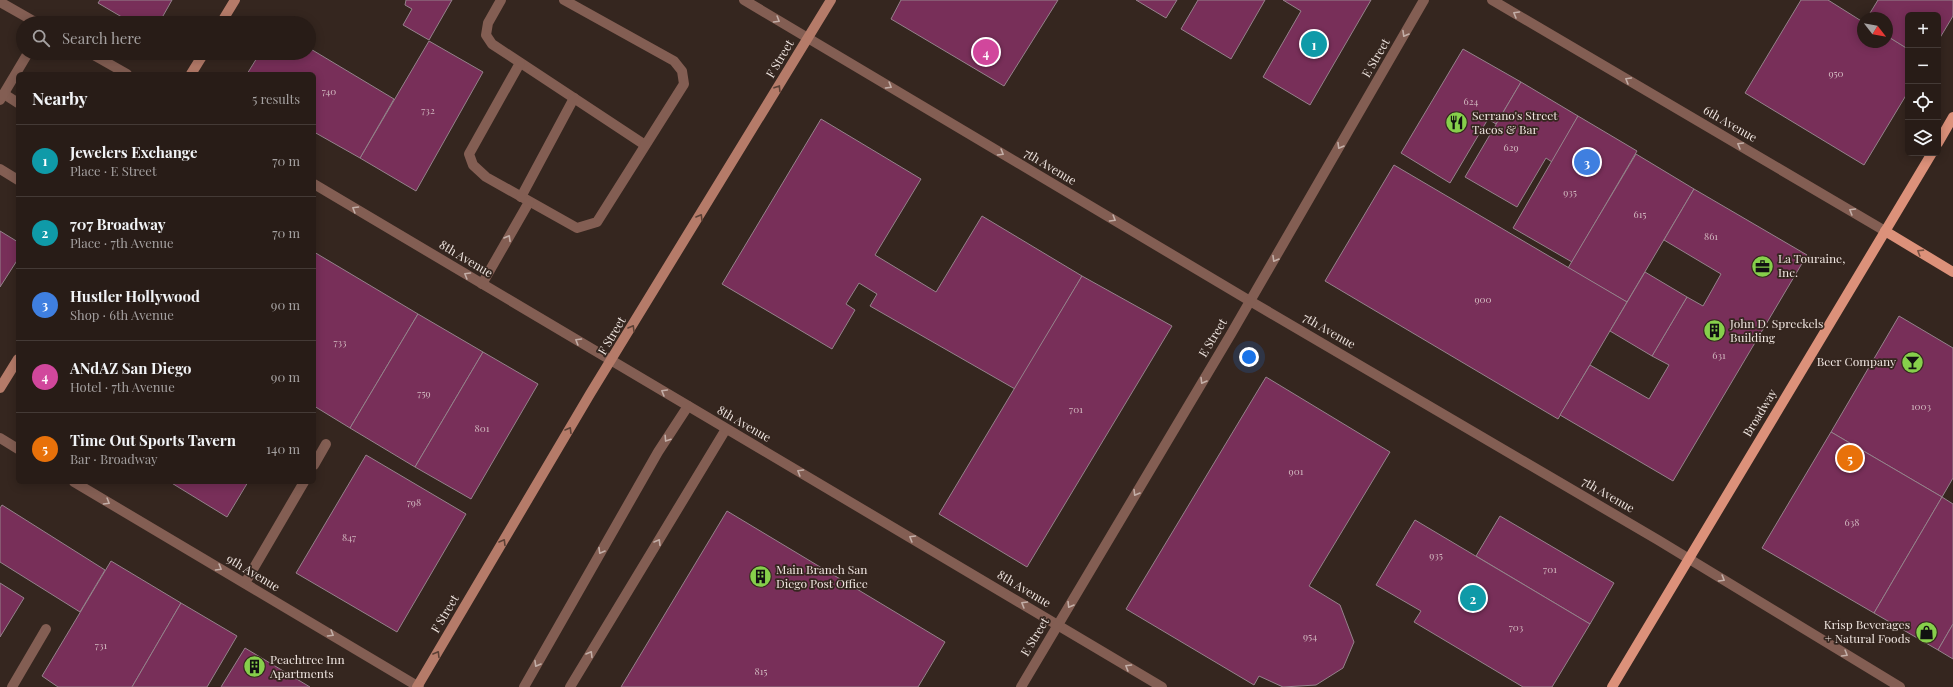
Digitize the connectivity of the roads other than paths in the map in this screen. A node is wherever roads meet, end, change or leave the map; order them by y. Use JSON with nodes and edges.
{"nodes":[{"id":1,"x":235,"y":0,"type":"edge"},
{"id":2,"x":501,"y":0,"type":"edge"},
{"id":3,"x":564,"y":0,"type":"edge"},
{"id":4,"x":744,"y":0,"type":"edge"},
{"id":5,"x":831,"y":0,"type":"edge"},
{"id":6,"x":1424,"y":0,"type":"edge"},
{"id":7,"x":1492,"y":0,"type":"edge"},
{"id":8,"x":0,"y":2,"type":"edge"},
{"id":9,"x":25,"y":16,"type":"edge"},
{"id":10,"x":225,"y":16,"type":"edge"},
{"id":11,"x":808,"y":38,"type":"junction"},
{"id":12,"x":24,"y":60,"type":"edge"},
{"id":13,"x":102,"y":60,"type":"edge"},
{"id":14,"x":200,"y":60,"type":"edge"},
{"id":15,"x":520,"y":63,"type":"junction"},
{"id":16,"x":17,"y":72,"type":"edge"},
{"id":17,"x":123,"y":72,"type":"edge"},
{"id":18,"x":192,"y":72,"type":"edge"},
{"id":19,"x":16,"y":73,"type":"edge"},
{"id":20,"x":2,"y":97,"type":"edge"},
{"id":21,"x":574,"y":98,"type":"junction"},
{"id":22,"x":16,"y":102,"type":"edge"},
{"id":23,"x":1953,"y":116,"type":"edge"},
{"id":24,"x":1941,"y":137,"type":"edge"},
{"id":25,"x":645,"y":145,"type":"junction"},
{"id":26,"x":1930,"y":156,"type":"edge"},
{"id":27,"x":0,"y":169,"type":"edge"},
{"id":28,"x":16,"y":179,"type":"edge"},
{"id":29,"x":316,"y":185,"type":"edge"},
{"id":30,"x":525,"y":199,"type":"junction"},
{"id":31,"x":1886,"y":231,"type":"junction"},
{"id":32,"x":1953,"y":272,"type":"edge"},
{"id":33,"x":482,"y":284,"type":"junction"},
{"id":34,"x":1250,"y":301,"type":"junction"},
{"id":35,"x":612,"y":361,"type":"junction"},
{"id":36,"x":16,"y":362,"type":"edge"},
{"id":37,"x":0,"y":388,"type":"edge"},
{"id":38,"x":688,"y":406,"type":"junction"},
{"id":39,"x":726,"y":429,"type":"junction"},
{"id":40,"x":0,"y":438,"type":"edge"},
{"id":41,"x":326,"y":444,"type":"dead end"},
{"id":42,"x":16,"y":448,"type":"edge"},
{"id":43,"x":316,"y":462,"type":"edge"},
{"id":44,"x":77,"y":484,"type":"edge"},
{"id":45,"x":303,"y":484,"type":"edge"},
{"id":46,"x":1688,"y":558,"type":"junction"},
{"id":47,"x":245,"y":583,"type":"junction"},
{"id":48,"x":1058,"y":624,"type":"junction"},
{"id":49,"x":46,"y":629,"type":"dead end"},
{"id":50,"x":12,"y":687,"type":"edge"},
{"id":51,"x":418,"y":687,"type":"edge"},
{"id":52,"x":524,"y":687,"type":"edge"},
{"id":53,"x":570,"y":687,"type":"edge"},
{"id":54,"x":1021,"y":687,"type":"edge"},
{"id":55,"x":1162,"y":687,"type":"edge"},
{"id":56,"x":1612,"y":687,"type":"edge"},
{"id":57,"x":1900,"y":687,"type":"edge"}],
"edges":[{"from":1,"to":10,"type":"main road"},
{"from":2,"to":15,"type":"street"},
{"from":3,"to":25,"type":"street"},
{"from":4,"to":11,"type":"street","name":"7th Avenue","one_way":true},
{"from":5,"to":11,"type":"main road","name":"F Street"},
{"from":6,"to":34,"type":"street","name":"E Street","one_way":true},
{"from":31,"to":7,"type":"street","name":"6th Avenue","one_way":true},
{"from":8,"to":9,"type":"street"},
{"from":11,"to":34,"type":"street","name":"7th Avenue","one_way":true},
{"from":35,"to":11,"type":"main road","name":"F Street","one_way":true},
{"from":12,"to":16,"type":"street"},
{"from":13,"to":17,"type":"street"},
{"from":14,"to":18,"type":"main road"},
{"from":15,"to":21,"type":"street"},
{"from":15,"to":30,"type":"street"},
{"from":19,"to":20,"type":"street"},
{"from":20,"to":22,"type":"street"},
{"from":21,"to":25,"type":"street"},
{"from":21,"to":30,"type":"street"},
{"from":23,"to":24,"type":"main road"},
{"from":25,"to":30,"type":"street"},
{"from":26,"to":31,"type":"main road","name":"Broadway"},
{"from":27,"to":28,"type":"street"},
{"from":33,"to":29,"type":"street","name":"8th Avenue","one_way":true},
{"from":33,"to":30,"type":"street","one_way":true},
{"from":32,"to":31,"type":"main road","name":"6th Avenue","one_way":true},
{"from":31,"to":46,"type":"main road","name":"Broadway"},
{"from":35,"to":33,"type":"street","name":"8th Avenue","one_way":true},
{"from":34,"to":46,"type":"street","name":"7th Avenue"},
{"from":34,"to":48,"type":"street","name":"E Street","one_way":true},
{"from":38,"to":35,"type":"street","name":"8th Avenue","one_way":true},
{"from":51,"to":35,"type":"main road","name":"F Street","one_way":true},
{"from":36,"to":37,"type":"main road"},
{"from":38,"to":39,"type":"street","name":"8th Avenue"},
{"from":38,"to":52,"type":"street","one_way":true},
{"from":48,"to":39,"type":"street","name":"8th Avenue","one_way":true},
{"from":53,"to":39,"type":"street","one_way":true},
{"from":40,"to":42,"type":"street"},
{"from":41,"to":43,"type":"street"},
{"from":44,"to":47,"type":"street","name":"9th Avenue","one_way":true},
{"from":45,"to":47,"type":"street"},
{"from":46,"to":56,"type":"main road","name":"Broadway"},
{"from":46,"to":57,"type":"street","name":"7th Avenue","one_way":true},
{"from":47,"to":51,"type":"street","name":"9th Avenue","one_way":true},
{"from":48,"to":54,"type":"street","name":"E Street"},
{"from":55,"to":48,"type":"street","name":"8th Avenue","one_way":true},
{"from":49,"to":50,"type":"street"}]}
